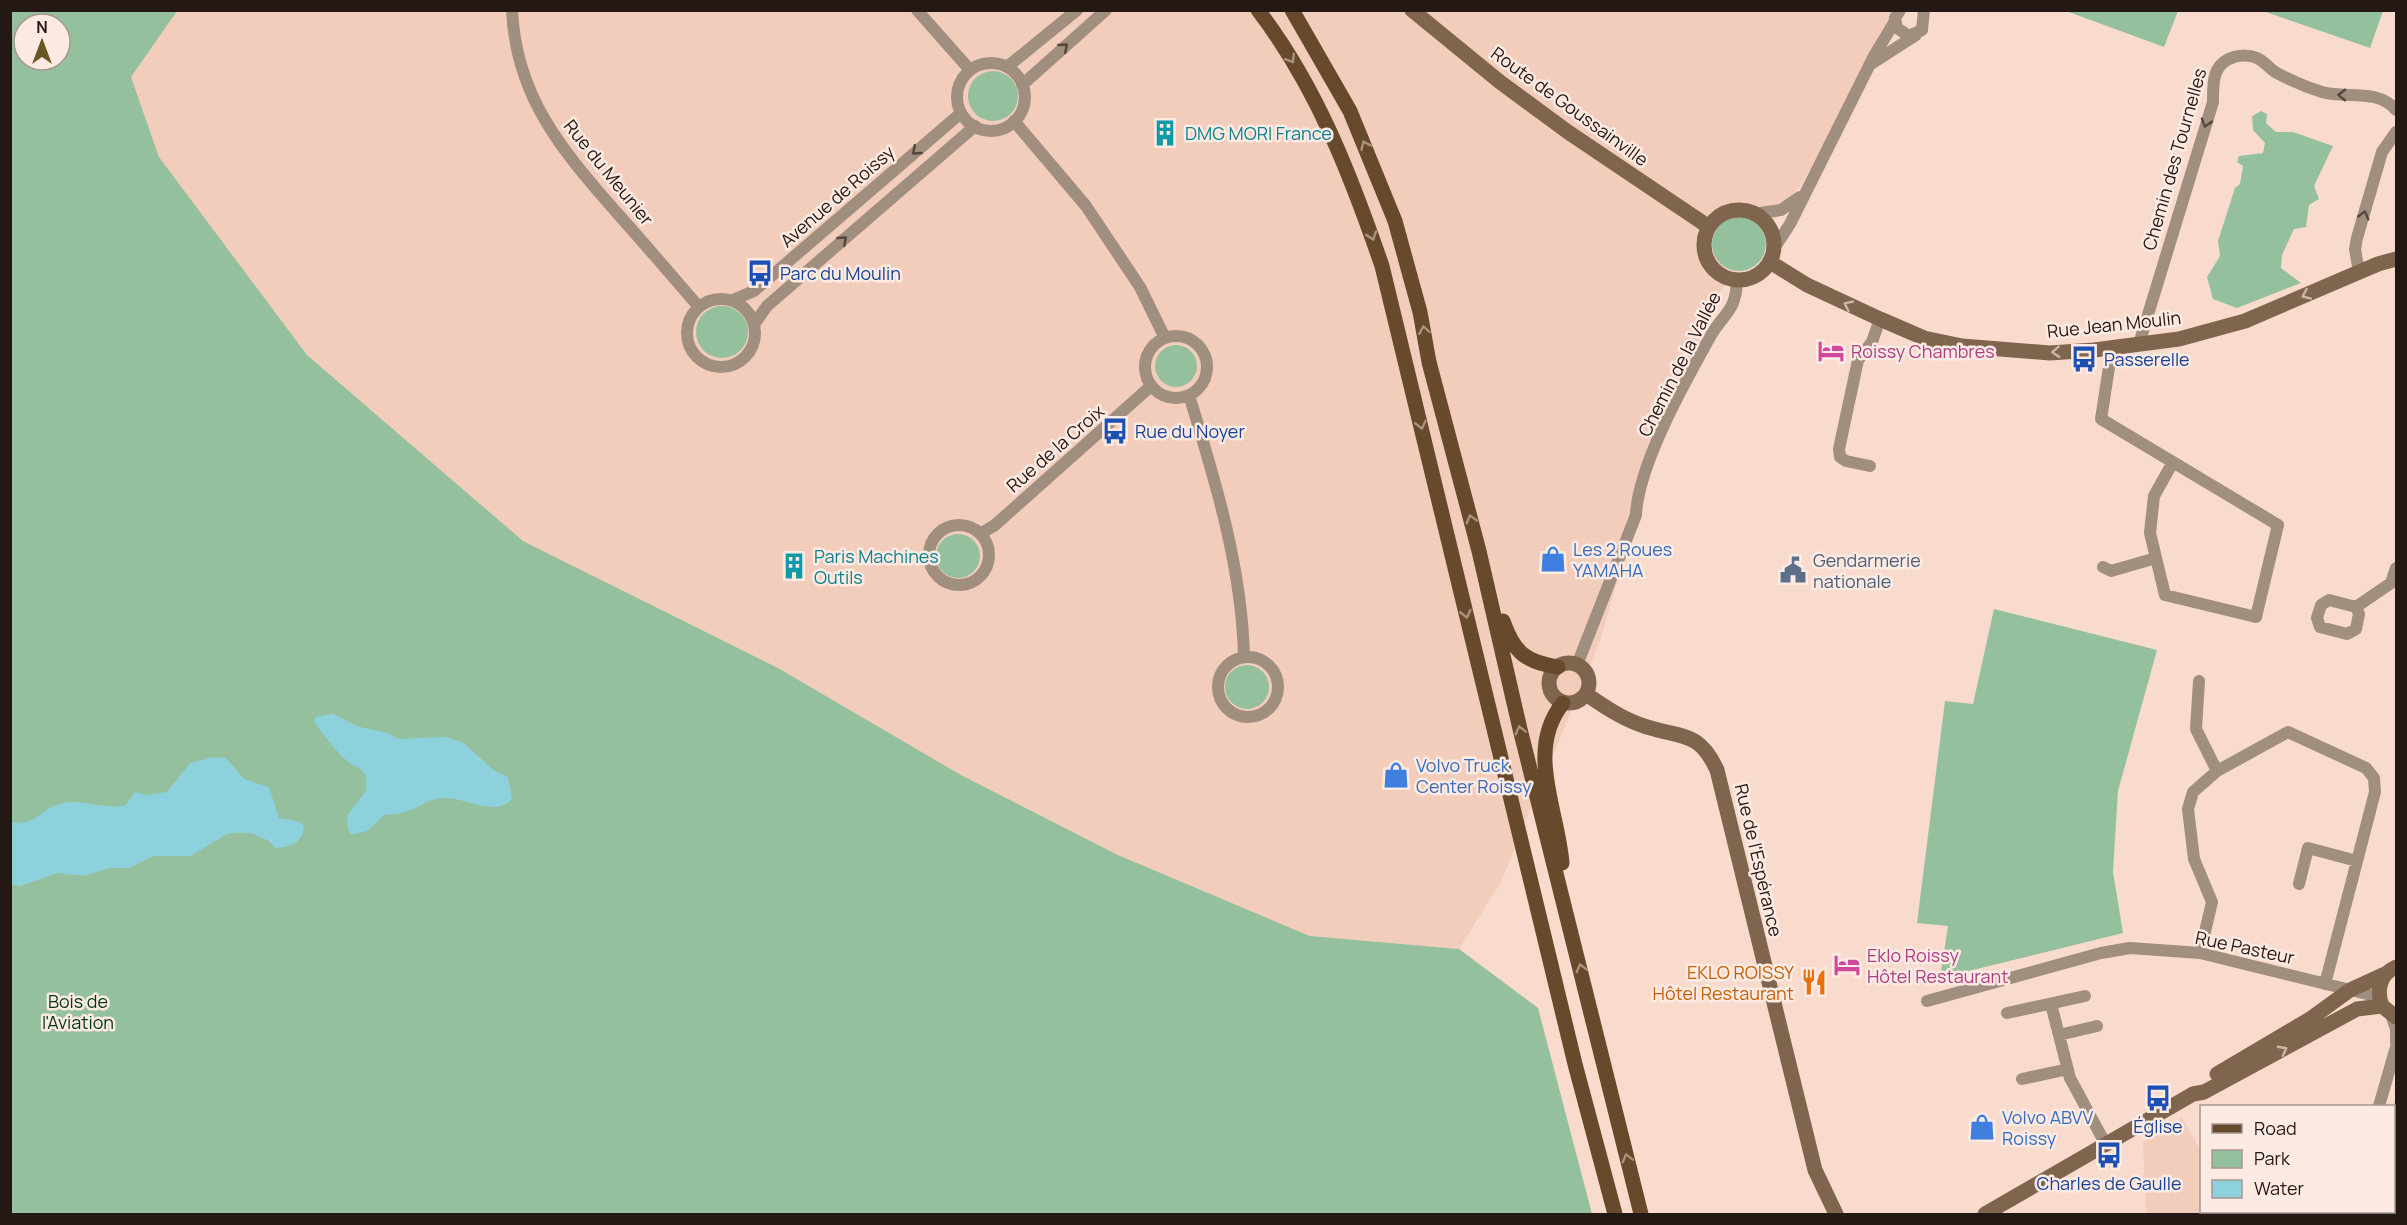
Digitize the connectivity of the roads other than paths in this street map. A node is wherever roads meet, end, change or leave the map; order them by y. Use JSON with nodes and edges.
{"nodes":[{"id":1,"x":512,"y":10,"type":"edge"},
{"id":2,"x":917,"y":10,"type":"edge"},
{"id":3,"x":1077,"y":10,"type":"edge"},
{"id":4,"x":1106,"y":10,"type":"edge"},
{"id":5,"x":1254,"y":10,"type":"edge"},
{"id":6,"x":1292,"y":10,"type":"edge"},
{"id":7,"x":1412,"y":10,"type":"edge"},
{"id":8,"x":1922,"y":12,"type":"edge"},
{"id":9,"x":1263,"y":16,"type":"edge"},
{"id":10,"x":1897,"y":16,"type":"edge"},
{"id":11,"x":1916,"y":35,"type":"junction"},
{"id":12,"x":1870,"y":65,"type":"junction"},
{"id":13,"x":1007,"y":67,"type":"junction"},
{"id":14,"x":970,"y":70,"type":"junction"},
{"id":15,"x":1022,"y":85,"type":"junction"},
{"id":16,"x":2397,"y":110,"type":"edge"},
{"id":17,"x":961,"y":113,"type":"junction"},
{"id":18,"x":1014,"y":122,"type":"junction"},
{"id":19,"x":975,"y":126,"type":"junction"},
{"id":20,"x":2397,"y":132,"type":"edge"},
{"id":21,"x":1803,"y":194,"type":"junction"},
{"id":22,"x":1753,"y":214,"type":"junction"},
{"id":23,"x":1709,"y":227,"type":"junction"},
{"id":24,"x":1771,"y":256,"type":"junction"},
{"id":25,"x":2397,"y":259,"type":"edge"},
{"id":26,"x":2359,"y":272,"type":"junction"},
{"id":27,"x":1737,"y":280,"type":"junction"},
{"id":28,"x":733,"y":300,"type":"junction"},
{"id":29,"x":699,"y":307,"type":"junction"},
{"id":30,"x":1880,"y":320,"type":"junction"},
{"id":31,"x":755,"y":323,"type":"junction"},
{"id":32,"x":1165,"y":338,"type":"junction"},
{"id":33,"x":2139,"y":344,"type":"junction"},
{"id":34,"x":2112,"y":348,"type":"junction"},
{"id":35,"x":1151,"y":386,"type":"junction"},
{"id":36,"x":1189,"y":395,"type":"junction"},
{"id":37,"x":2173,"y":462,"type":"junction"},
{"id":38,"x":1870,"y":466,"type":"dead end"},
{"id":39,"x":980,"y":534,"type":"junction"},
{"id":40,"x":1479,"y":551,"type":"junction"},
{"id":41,"x":2156,"y":558,"type":"junction"},
{"id":42,"x":2103,"y":567,"type":"dead end"},
{"id":43,"x":2397,"y":568,"type":"edge"},
{"id":44,"x":2356,"y":607,"type":"dead end"},
{"id":45,"x":1244,"y":657,"type":"junction"},
{"id":46,"x":1577,"y":665,"type":"junction"},
{"id":47,"x":1558,"y":666,"type":"junction"},
{"id":48,"x":2199,"y":681,"type":"dead end"},
{"id":49,"x":1586,"y":694,"type":"junction"},
{"id":50,"x":1563,"y":703,"type":"junction"},
{"id":51,"x":2217,"y":771,"type":"junction"},
{"id":52,"x":2357,"y":861,"type":"junction"},
{"id":53,"x":2299,"y":884,"type":"dead end"},
{"id":54,"x":1567,"y":908,"type":"junction"},
{"id":55,"x":2200,"y":953,"type":"junction"},
{"id":56,"x":2392,"y":970,"type":"edge"},
{"id":57,"x":2325,"y":984,"type":"junction"},
{"id":58,"x":2350,"y":990,"type":"junction"},
{"id":59,"x":2085,"y":996,"type":"dead end"},
{"id":60,"x":1927,"y":1001,"type":"dead end"},
{"id":61,"x":2051,"y":1004,"type":"junction"},
{"id":62,"x":2387,"y":1009,"type":"edge"},
{"id":63,"x":2007,"y":1013,"type":"dead end"},
{"id":64,"x":2097,"y":1026,"type":"dead end"},
{"id":65,"x":2059,"y":1035,"type":"junction"},
{"id":66,"x":2397,"y":1042,"type":"edge"},
{"id":67,"x":2397,"y":1047,"type":"edge"},
{"id":68,"x":2394,"y":1063,"type":"edge"},
{"id":69,"x":2068,"y":1069,"type":"junction"},
{"id":70,"x":2022,"y":1079,"type":"dead end"},
{"id":71,"x":2193,"y":1094,"type":"junction"},
{"id":72,"x":2380,"y":1105,"type":"edge"},
{"id":73,"x":2106,"y":1145,"type":"junction"},
{"id":74,"x":1615,"y":1215,"type":"edge"},
{"id":75,"x":1641,"y":1215,"type":"edge"},
{"id":76,"x":1836,"y":1215,"type":"edge"},
{"id":77,"x":1985,"y":1215,"type":"edge"}],
"edges":[{"from":1,"to":29,"type":"street","name":"Rue du Meunier"},
{"from":2,"to":14,"type":"street"},
{"from":3,"to":13,"type":"street"},
{"from":15,"to":4,"type":"street","one_way":true},
{"from":5,"to":9,"type":"street"},
{"from":40,"to":6,"type":"main road","one_way":true},
{"from":7,"to":23,"type":"street","name":"Route de Goussainville"},
{"from":8,"to":11,"type":"street"},
{"from":9,"to":74,"type":"main road","one_way":true},
{"from":10,"to":11,"type":"street"},
{"from":10,"to":12,"type":"street"},
{"from":11,"to":12,"type":"street"},
{"from":12,"to":21,"type":"street"},
{"from":13,"to":14,"type":"street"},
{"from":13,"to":15,"type":"street"},
{"from":14,"to":17,"type":"street"},
{"from":15,"to":18,"type":"street"},
{"from":16,"to":33,"type":"street","name":"Chemin des Tournelles","one_way":true},
{"from":17,"to":19,"type":"street"},
{"from":17,"to":28,"type":"street","name":"Avenue de Roissy","one_way":true},
{"from":18,"to":19,"type":"street"},
{"from":18,"to":32,"type":"street"},
{"from":31,"to":19,"type":"street","name":"Avenue de Roissy","one_way":true},
{"from":26,"to":20,"type":"street","one_way":true},
{"from":21,"to":22,"type":"street"},
{"from":21,"to":24,"type":"street"},
{"from":22,"to":23,"type":"street"},
{"from":22,"to":24,"type":"street"},
{"from":23,"to":27,"type":"street"},
{"from":24,"to":27,"type":"street"},
{"from":30,"to":24,"type":"street","name":"Rue Jean Moulin","one_way":true},
{"from":25,"to":26,"type":"street","name":"Rue Jean Moulin"},
{"from":26,"to":33,"type":"street","name":"Rue Jean Moulin","one_way":true},
{"from":27,"to":46,"type":"street","name":"Chemin de la Vallée"},
{"from":28,"to":29,"type":"street"},
{"from":28,"to":31,"type":"street"},
{"from":29,"to":31,"type":"street"},
{"from":34,"to":30,"type":"street","name":"Rue Jean Moulin","one_way":true},
{"from":30,"to":38,"type":"street"},
{"from":32,"to":35,"type":"street"},
{"from":32,"to":36,"type":"street"},
{"from":33,"to":34,"type":"street","name":"Rue Jean Moulin"},
{"from":34,"to":37,"type":"street"},
{"from":35,"to":36,"type":"street"},
{"from":35,"to":39,"type":"street","name":"Rue de la Croix"},
{"from":36,"to":45,"type":"street"},
{"from":37,"to":41,"type":"street"},
{"from":37,"to":41,"type":"street"},
{"from":39,"to":39,"type":"street"},
{"from":40,"to":47,"type":"main road"},
{"from":54,"to":40,"type":"main road","one_way":true},
{"from":41,"to":42,"type":"street"},
{"from":43,"to":44,"type":"street"},
{"from":45,"to":45,"type":"street"},
{"from":46,"to":47,"type":"street"},
{"from":46,"to":49,"type":"street"},
{"from":47,"to":50,"type":"street"},
{"from":48,"to":51,"type":"street"},
{"from":49,"to":50,"type":"street"},
{"from":49,"to":76,"type":"street","name":"Rue de l'Espérance"},
{"from":50,"to":54,"type":"main road"},
{"from":51,"to":52,"type":"street"},
{"from":51,"to":55,"type":"street"},
{"from":52,"to":53,"type":"street"},
{"from":52,"to":57,"type":"street"},
{"from":75,"to":54,"type":"main road","one_way":true},
{"from":55,"to":57,"type":"street","name":"Rue Pasteur"},
{"from":55,"to":60,"type":"street","name":"Rue Pasteur"},
{"from":56,"to":58,"type":"street"},
{"from":56,"to":62,"type":"street"},
{"from":57,"to":58,"type":"street","name":"Rue Pasteur"},
{"from":58,"to":62,"type":"street","name":"Rue Pasteur"},
{"from":58,"to":71,"type":"street"},
{"from":59,"to":61,"type":"street"},
{"from":61,"to":63,"type":"street"},
{"from":61,"to":65,"type":"street"},
{"from":62,"to":66,"type":"street"},
{"from":71,"to":62,"type":"street","one_way":true},
{"from":64,"to":65,"type":"street"},
{"from":65,"to":69,"type":"street"},
{"from":67,"to":68,"type":"street"},
{"from":68,"to":72,"type":"street"},
{"from":69,"to":70,"type":"street"},
{"from":69,"to":73,"type":"street"},
{"from":71,"to":73,"type":"street"},
{"from":73,"to":77,"type":"street"}]}
